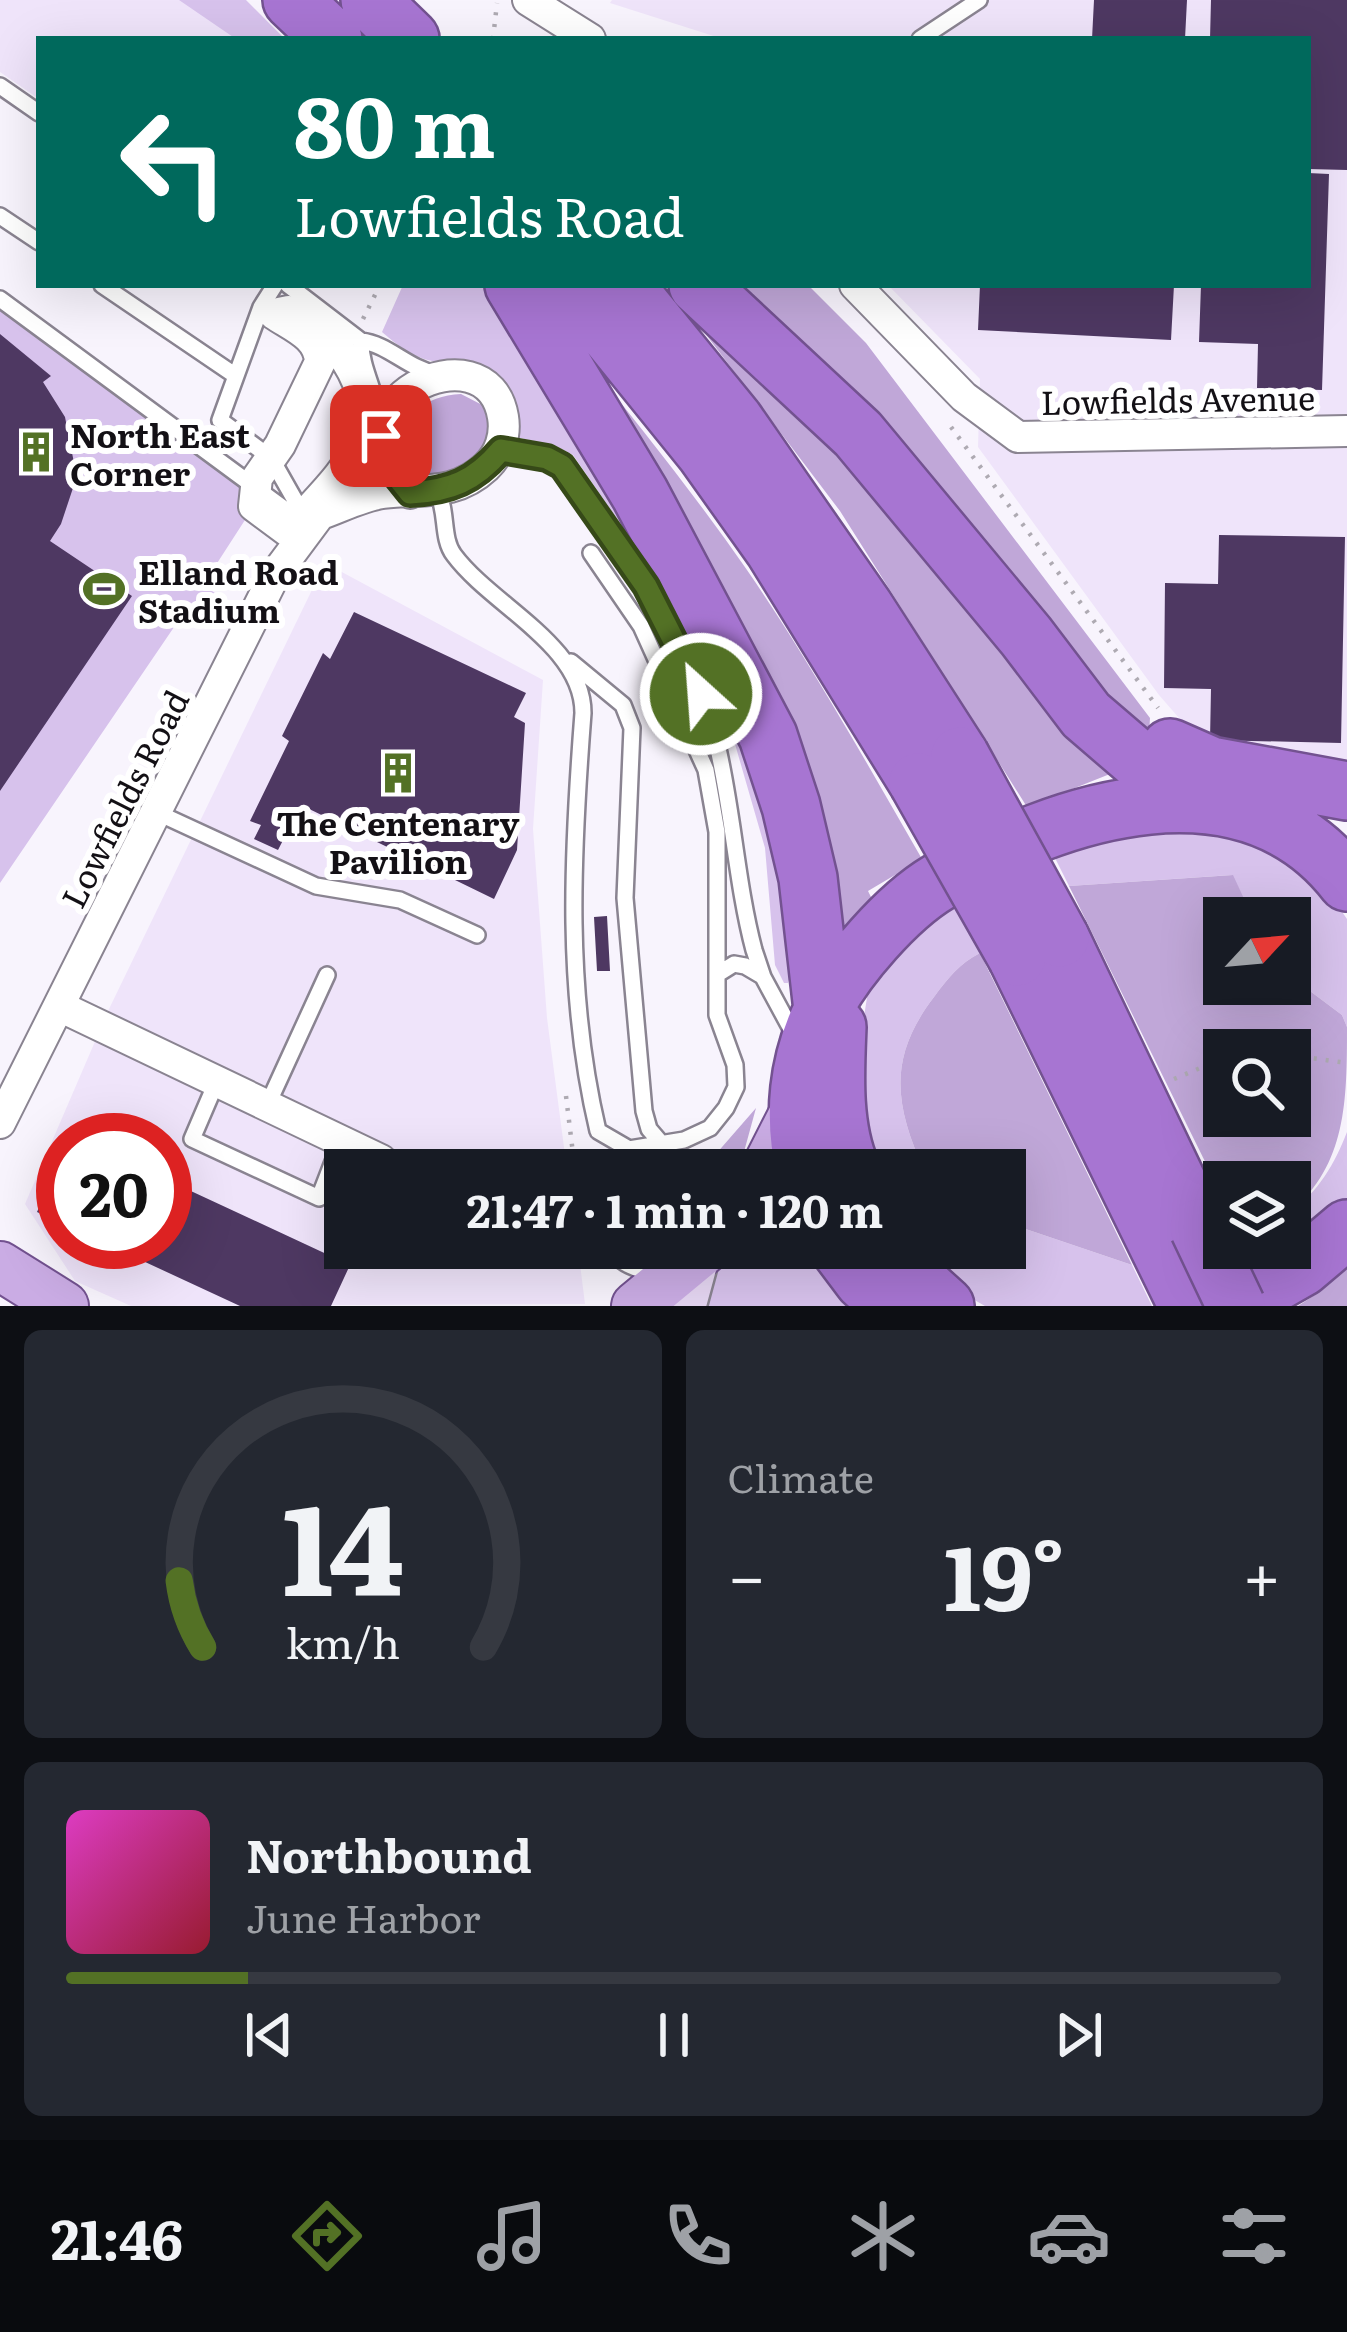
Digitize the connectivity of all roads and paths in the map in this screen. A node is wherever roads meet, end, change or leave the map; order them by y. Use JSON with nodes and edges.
{"nodes":[{"id":1,"x":292,"y":0,"type":"edge"},
{"id":2,"x":497,"y":0,"type":"edge"},
{"id":3,"x":528,"y":0,"type":"edge"},
{"id":4,"x":979,"y":0,"type":"edge"},
{"id":5,"x":581,"y":22,"type":"edge"},
{"id":6,"x":330,"y":36,"type":"edge"},
{"id":7,"x":493,"y":36,"type":"edge"},
{"id":8,"x":925,"y":36,"type":"edge"},
{"id":9,"x":0,"y":86,"type":"edge"},
{"id":10,"x":36,"y":111,"type":"edge"},
{"id":11,"x":0,"y":216,"type":"edge"},
{"id":12,"x":36,"y":240,"type":"edge"},
{"id":13,"x":106,"y":288,"type":"edge"},
{"id":14,"x":273,"y":288,"type":"edge"},
{"id":15,"x":292,"y":288,"type":"edge"},
{"id":16,"x":516,"y":288,"type":"edge"},
{"id":17,"x":572,"y":288,"type":"edge"},
{"id":18,"x":626,"y":288,"type":"edge"},
{"id":19,"x":701,"y":288,"type":"edge"},
{"id":20,"x":858,"y":288,"type":"edge"},
{"id":21,"x":0,"y":299,"type":"edge"},
{"id":22,"x":361,"y":340,"type":"junction"},
{"id":23,"x":440,"y":375,"type":"junction"},
{"id":24,"x":236,"y":376,"type":"junction"},
{"id":25,"x":964,"y":398,"type":"junction"},
{"id":26,"x":1347,"y":431,"type":"edge"},
{"id":27,"x":377,"y":449,"type":"junction"},
{"id":28,"x":501,"y":450,"type":"junction"},
{"id":29,"x":271,"y":458,"type":"junction"},
{"id":30,"x":255,"y":488,"type":"junction"},
{"id":31,"x":423,"y":492,"type":"junction"},
{"id":32,"x":308,"y":519,"type":"junction"},
{"id":33,"x":591,"y":553,"type":"dead end"},
{"id":34,"x":563,"y":655,"type":"junction"},
{"id":35,"x":1047,"y":665,"type":"junction"},
{"id":36,"x":1162,"y":714,"type":"dead end"},
{"id":37,"x":939,"y":769,"type":"junction"},
{"id":38,"x":1347,"y":791,"type":"edge"},
{"id":39,"x":1186,"y":800,"type":"junction"},
{"id":40,"x":158,"y":813,"type":"junction"},
{"id":41,"x":1347,"y":831,"type":"edge"},
{"id":42,"x":1291,"y":832,"type":"junction"},
{"id":43,"x":1347,"y":882,"type":"edge"},
{"id":44,"x":477,"y":935,"type":"dead end"},
{"id":45,"x":1038,"y":948,"type":"junction"},
{"id":46,"x":718,"y":974,"type":"junction"},
{"id":47,"x":327,"y":975,"type":"dead end"},
{"id":48,"x":763,"y":977,"type":"junction"},
{"id":49,"x":58,"y":1006,"type":"junction"},
{"id":50,"x":816,"y":1041,"type":"junction"},
{"id":51,"x":1311,"y":1058,"type":"edge"},
{"id":52,"x":1347,"y":1063,"type":"edge"},
{"id":53,"x":1203,"y":1067,"type":"edge"},
{"id":54,"x":216,"y":1083,"type":"junction"},
{"id":55,"x":1135,"y":1095,"type":"junction"},
{"id":56,"x":267,"y":1106,"type":"junction"},
{"id":57,"x":0,"y":1123,"type":"edge"},
{"id":58,"x":341,"y":1141,"type":"junction"},
{"id":59,"x":661,"y":1142,"type":"junction"},
{"id":60,"x":358,"y":1149,"type":"edge"},
{"id":61,"x":629,"y":1149,"type":"joint"},
{"id":62,"x":773,"y":1149,"type":"edge"},
{"id":63,"x":807,"y":1149,"type":"edge"},
{"id":64,"x":843,"y":1149,"type":"edge"},
{"id":65,"x":1347,"y":1229,"type":"edge"},
{"id":66,"x":1180,"y":1240,"type":"junction"},
{"id":67,"x":0,"y":1266,"type":"edge"},
{"id":68,"x":681,"y":1269,"type":"edge"},
{"id":69,"x":696,"y":1269,"type":"edge"},
{"id":70,"x":855,"y":1269,"type":"edge"},
{"id":71,"x":911,"y":1269,"type":"edge"},
{"id":72,"x":64,"y":1306,"type":"edge"},
{"id":73,"x":636,"y":1306,"type":"edge"},
{"id":74,"x":683,"y":1306,"type":"edge"},
{"id":75,"x":891,"y":1306,"type":"edge"},
{"id":76,"x":945,"y":1306,"type":"edge"},
{"id":77,"x":1188,"y":1306,"type":"edge"},
{"id":78,"x":1235,"y":1306,"type":"edge"}],
"edges":[{"from":1,"to":6,"type":"highway"},
{"from":2,"to":7,"type":"path"},
{"from":3,"to":5,"type":"street"},
{"from":4,"to":8,"type":"lane"},
{"from":9,"to":10,"type":"lane"},
{"from":11,"to":12,"type":"lane"},
{"from":13,"to":24,"type":"lane"},
{"from":14,"to":24,"type":"lane"},
{"from":15,"to":22,"type":"lane"},
{"from":16,"to":50,"type":"highway"},
{"from":17,"to":37,"type":"highway"},
{"from":18,"to":37,"type":"highway"},
{"from":19,"to":35,"type":"highway"},
{"from":20,"to":25,"type":"street","name":"Lowfields Avenue"},
{"from":21,"to":30,"type":"lane"},
{"from":22,"to":23,"type":"lane"},
{"from":22,"to":27,"type":"lane"},
{"from":23,"to":27,"type":"street","name":"Lowfields Road"},
{"from":23,"to":28,"type":"street"},
{"from":24,"to":29,"type":"lane"},
{"from":25,"to":26,"type":"street","name":"Lowfields Avenue"},
{"from":25,"to":36,"type":"path"},
{"from":27,"to":31,"type":"street"},
{"from":27,"to":32,"type":"street","name":"Lowfields Road"},
{"from":28,"to":31,"type":"street"},
{"from":28,"to":48,"type":"lane"},
{"from":29,"to":30,"type":"street"},
{"from":29,"to":32,"type":"lane"},
{"from":29,"to":32,"type":"street"},
{"from":30,"to":32,"type":"street"},
{"from":31,"to":32,"type":"street"},
{"from":31,"to":34,"type":"lane"},
{"from":32,"to":40,"type":"street","name":"Lowfields Road"},
{"from":33,"to":46,"type":"lane"},
{"from":34,"to":59,"type":"lane"},
{"from":34,"to":61,"type":"lane"},
{"from":35,"to":38,"type":"highway"},
{"from":35,"to":39,"type":"highway"},
{"from":37,"to":45,"type":"highway","bridge":true},
{"from":39,"to":42,"type":"highway"},
{"from":39,"to":50,"type":"highway"},
{"from":40,"to":44,"type":"lane"},
{"from":40,"to":49,"type":"street","name":"Lowfields Road"},
{"from":41,"to":42,"type":"highway"},
{"from":42,"to":43,"type":"highway"},
{"from":45,"to":55,"type":"highway"},
{"from":45,"to":66,"type":"highway"},
{"from":46,"to":48,"type":"lane"},
{"from":46,"to":59,"type":"lane"},
{"from":47,"to":56,"type":"lane"},
{"from":48,"to":50,"type":"lane"},
{"from":49,"to":54,"type":"street"},
{"from":49,"to":57,"type":"street","name":"Lowfields Road"},
{"from":50,"to":62,"type":"main road"},
{"from":50,"to":63,"type":"highway"},
{"from":50,"to":64,"type":"highway"},
{"from":51,"to":52,"type":"path"},
{"from":53,"to":55,"type":"path"},
{"from":54,"to":56,"type":"street"},
{"from":54,"to":58,"type":"lane"},
{"from":55,"to":66,"type":"highway"},
{"from":56,"to":58,"type":"street"},
{"from":58,"to":60,"type":"street"},
{"from":59,"to":61,"type":"lane"},
{"from":65,"to":78,"type":"highway"},
{"from":66,"to":77,"type":"highway"},
{"from":66,"to":78,"type":"highway","bridge":true},
{"from":67,"to":72,"type":"main road"},
{"from":68,"to":73,"type":"main road"},
{"from":69,"to":74,"type":"street"},
{"from":70,"to":75,"type":"highway"},
{"from":71,"to":76,"type":"highway"}]}
